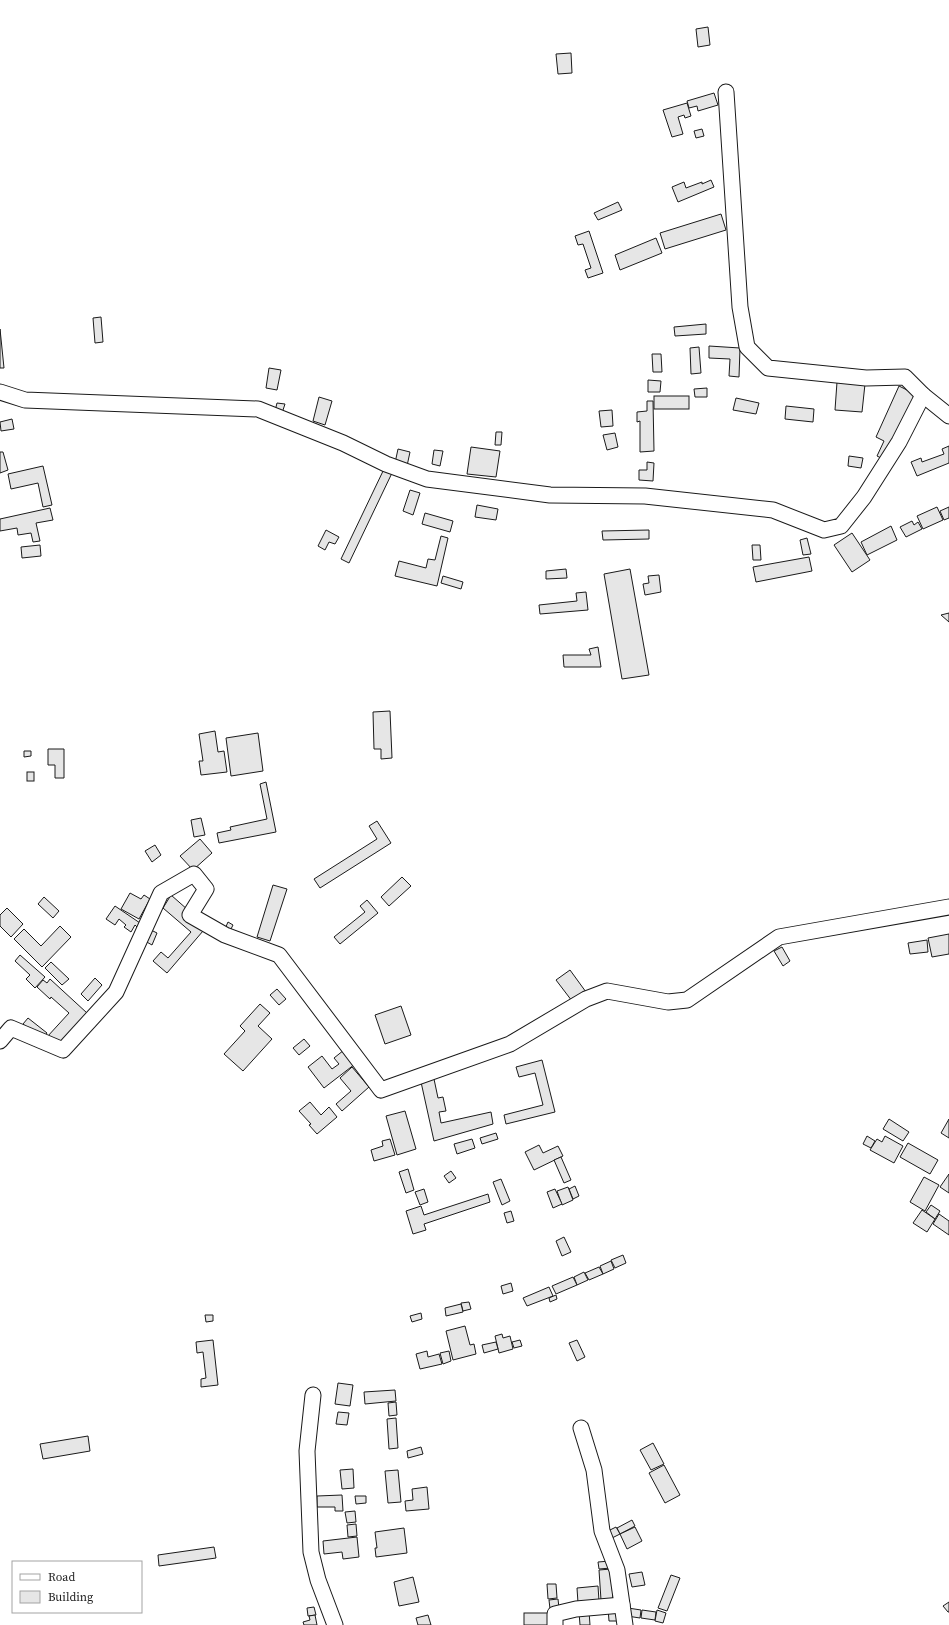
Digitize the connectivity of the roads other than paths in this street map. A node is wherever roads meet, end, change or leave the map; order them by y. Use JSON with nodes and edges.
{"nodes":[{"id":1,"x":726,"y":92,"type":"dead end"},
{"id":2,"x":0,"y":392,"type":"edge"},
{"id":3,"x":923,"y":395,"type":"junction"},
{"id":4,"x":949,"y":416,"type":"edge"},
{"id":5,"x":949,"y":907,"type":"edge"},
{"id":6,"x":0,"y":1042,"type":"edge"},
{"id":7,"x":313,"y":1395,"type":"dead end"},
{"id":8,"x":581,"y":1428,"type":"dead end"},
{"id":9,"x":622,"y":1605,"type":"junction"},
{"id":10,"x":335,"y":1625,"type":"edge"},
{"id":11,"x":555,"y":1625,"type":"edge"},
{"id":12,"x":626,"y":1625,"type":"edge"}],
"edges":[{"from":1,"to":3,"type":"street"},
{"from":2,"to":3,"type":"street"},
{"from":3,"to":4,"type":"street"},
{"from":5,"to":6,"type":"street"},
{"from":7,"to":10,"type":"street"},
{"from":8,"to":9,"type":"street"},
{"from":9,"to":11,"type":"street"},
{"from":9,"to":12,"type":"street"}]}
